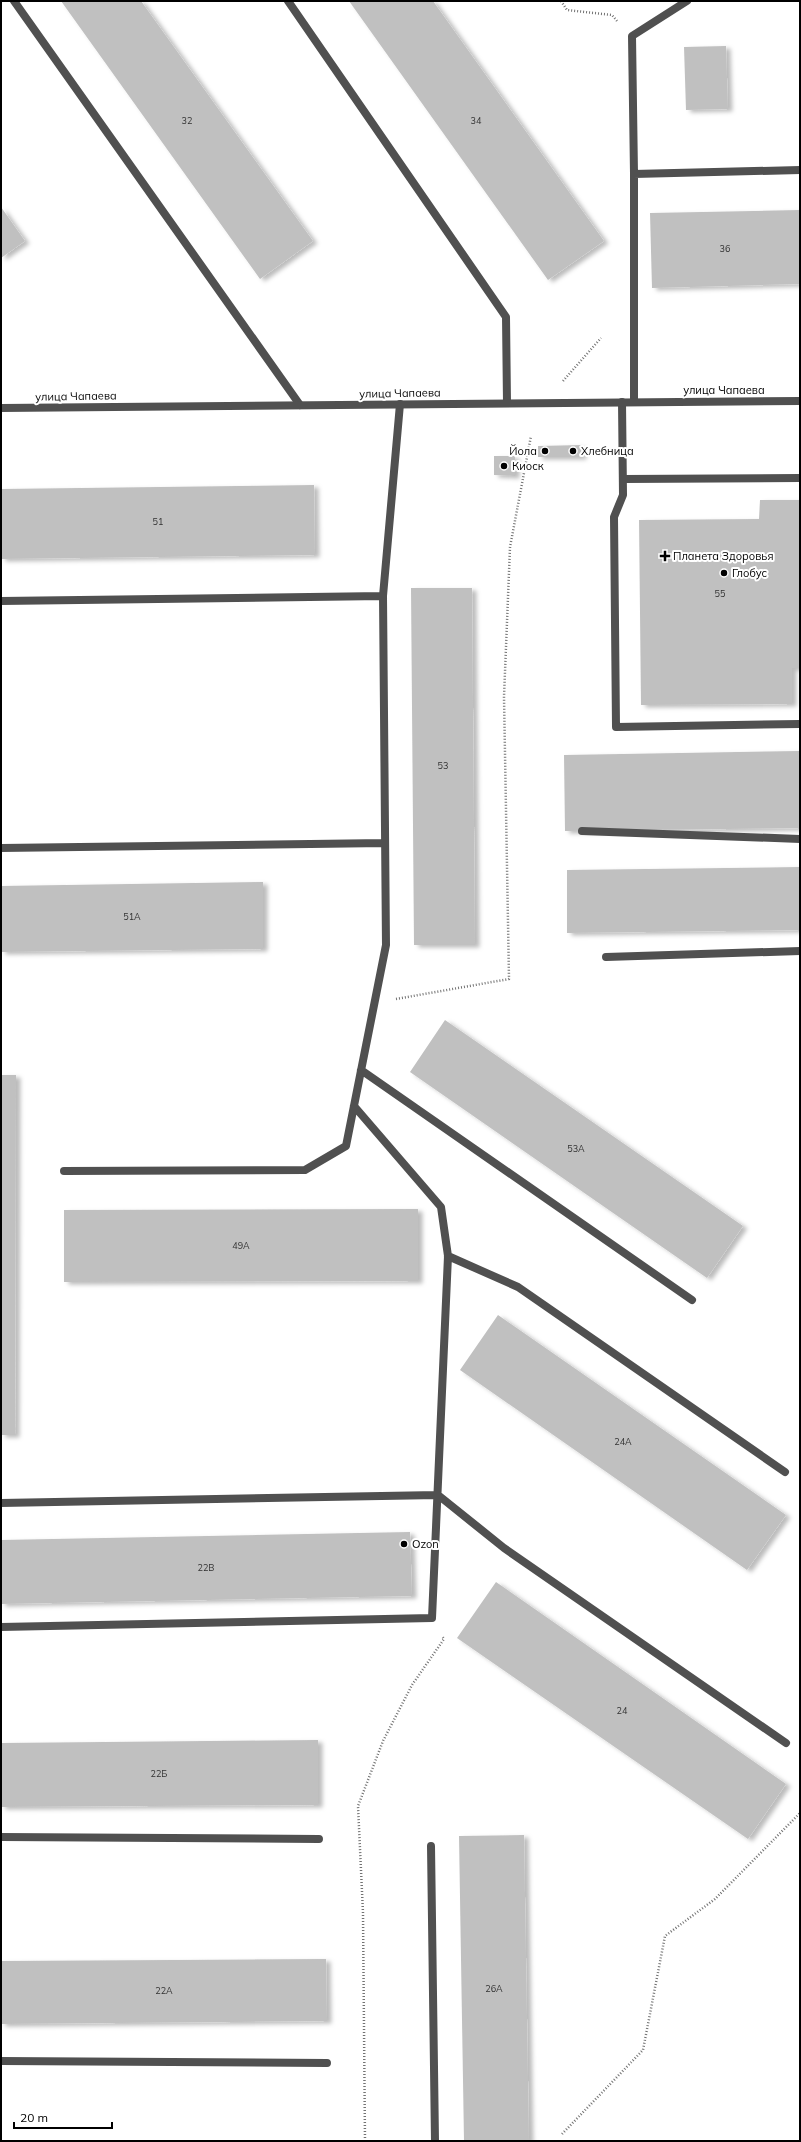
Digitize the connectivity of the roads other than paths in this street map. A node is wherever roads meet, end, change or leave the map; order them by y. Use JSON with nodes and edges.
{"nodes":[{"id":1,"x":14,"y":1,"type":"edge"},
{"id":2,"x":288,"y":1,"type":"edge"},
{"id":3,"x":687,"y":1,"type":"edge"},
{"id":4,"x":800,"y":170,"type":"edge"},
{"id":5,"x":634,"y":174,"type":"junction"},
{"id":6,"x":800,"y":401,"type":"edge"},
{"id":7,"x":622,"y":402,"type":"junction"},
{"id":8,"x":634,"y":402,"type":"junction"},
{"id":9,"x":506,"y":403,"type":"junction"},
{"id":10,"x":400,"y":404,"type":"junction"},
{"id":11,"x":300,"y":405,"type":"junction"},
{"id":12,"x":1,"y":408,"type":"edge"},
{"id":13,"x":800,"y":478,"type":"edge"},
{"id":14,"x":623,"y":479,"type":"junction"},
{"id":15,"x":383,"y":596,"type":"junction"},
{"id":16,"x":1,"y":601,"type":"edge"},
{"id":17,"x":800,"y":724,"type":"edge"},
{"id":18,"x":582,"y":831,"type":"dead end"},
{"id":19,"x":800,"y":839,"type":"edge"},
{"id":20,"x":385,"y":843,"type":"junction"},
{"id":21,"x":1,"y":848,"type":"edge"},
{"id":22,"x":800,"y":950,"type":"edge"},
{"id":23,"x":606,"y":957,"type":"dead end"},
{"id":24,"x":361,"y":1070,"type":"junction"},
{"id":25,"x":354,"y":1106,"type":"junction"},
{"id":26,"x":64,"y":1171,"type":"dead end"},
{"id":27,"x":448,"y":1256,"type":"junction"},
{"id":28,"x":692,"y":1300,"type":"dead end"},
{"id":29,"x":785,"y":1472,"type":"dead end"},
{"id":30,"x":438,"y":1495,"type":"junction"},
{"id":31,"x":1,"y":1503,"type":"edge"},
{"id":32,"x":1,"y":1627,"type":"edge"},
{"id":33,"x":786,"y":1743,"type":"dead end"},
{"id":34,"x":1,"y":1837,"type":"edge"},
{"id":35,"x":319,"y":1839,"type":"dead end"},
{"id":36,"x":430,"y":1846,"type":"dead end"},
{"id":37,"x":1,"y":2061,"type":"edge"},
{"id":38,"x":327,"y":2063,"type":"dead end"},
{"id":39,"x":435,"y":2141,"type":"edge"}],
"edges":[{"from":1,"to":11,"type":"street"},
{"from":2,"to":9,"type":"street"},
{"from":3,"to":5,"type":"street"},
{"from":4,"to":5,"type":"street"},
{"from":5,"to":8,"type":"street"},
{"from":6,"to":8,"type":"street","name":"улица Чапаева"},
{"from":7,"to":8,"type":"street","name":"улица Чапаева"},
{"from":7,"to":9,"type":"street","name":"улица Чапаева"},
{"from":7,"to":14,"type":"street"},
{"from":9,"to":10,"type":"street","name":"улица Чапаева"},
{"from":10,"to":11,"type":"street","name":"улица Чапаева"},
{"from":10,"to":15,"type":"street"},
{"from":11,"to":12,"type":"street","name":"улица Чапаева"},
{"from":13,"to":14,"type":"street"},
{"from":14,"to":17,"type":"street"},
{"from":15,"to":16,"type":"street"},
{"from":15,"to":20,"type":"street"},
{"from":18,"to":19,"type":"street"},
{"from":20,"to":21,"type":"street"},
{"from":20,"to":24,"type":"street"},
{"from":22,"to":23,"type":"street"},
{"from":24,"to":25,"type":"street"},
{"from":24,"to":28,"type":"street"},
{"from":25,"to":26,"type":"street"},
{"from":25,"to":27,"type":"street"},
{"from":27,"to":29,"type":"street"},
{"from":27,"to":30,"type":"street"},
{"from":30,"to":31,"type":"street"},
{"from":30,"to":32,"type":"street"},
{"from":30,"to":33,"type":"street"},
{"from":34,"to":35,"type":"street"},
{"from":36,"to":39,"type":"street"},
{"from":37,"to":38,"type":"street"}]}
